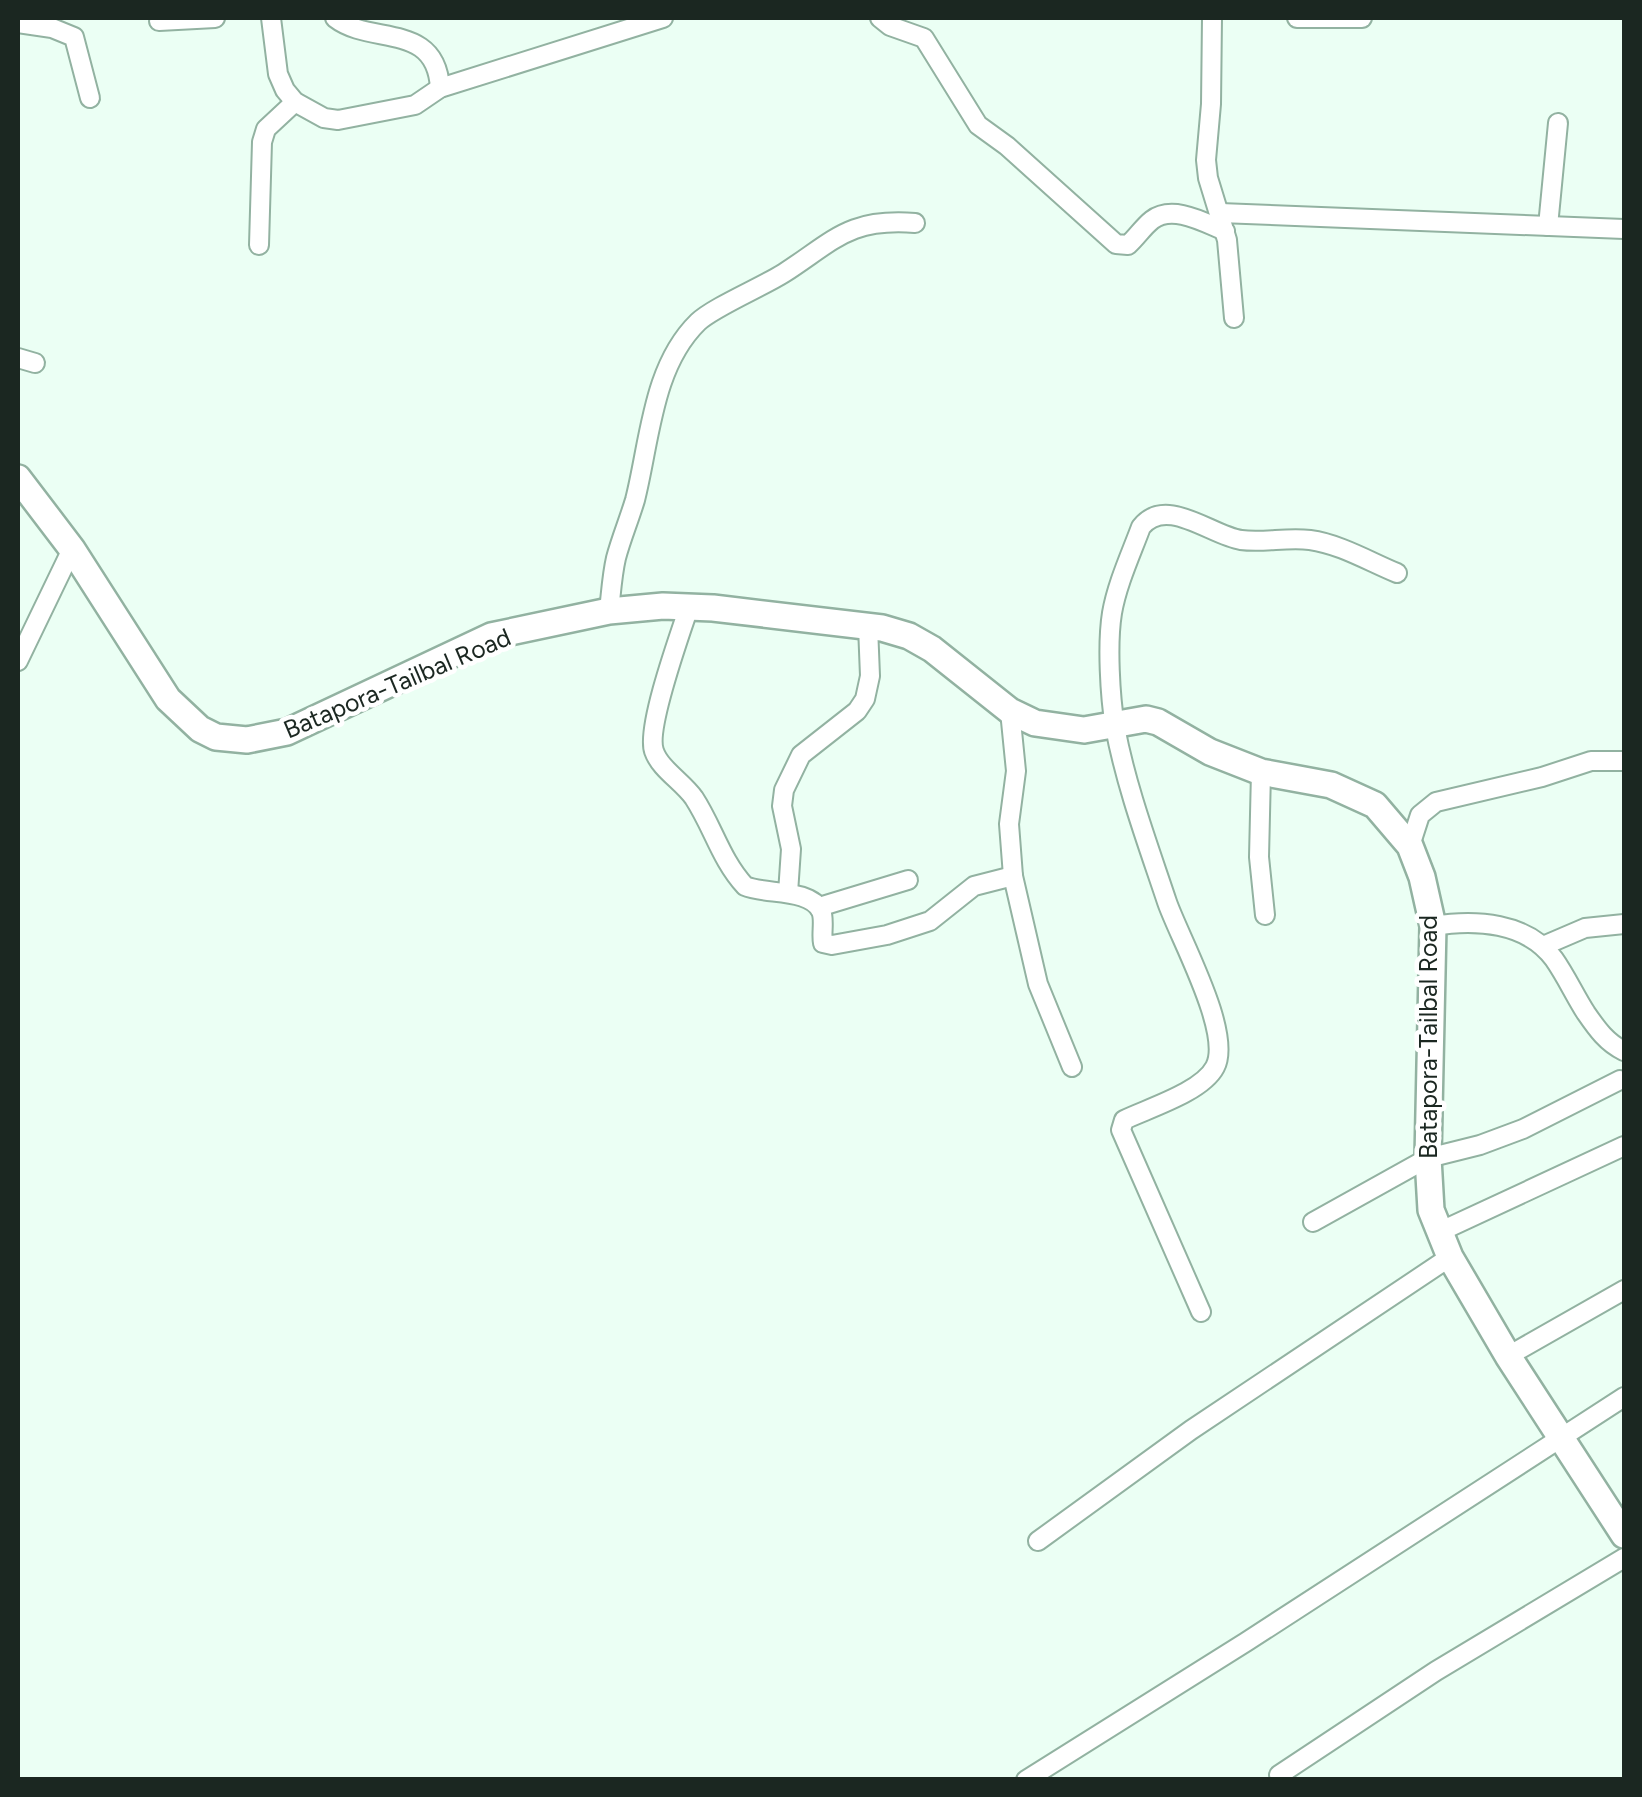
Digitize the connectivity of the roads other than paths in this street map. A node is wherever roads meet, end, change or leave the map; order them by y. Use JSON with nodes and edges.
{"nodes":[{"id":1,"x":215,"y":18,"type":"edge"},
{"id":2,"x":271,"y":18,"type":"edge"},
{"id":3,"x":335,"y":18,"type":"edge"},
{"id":4,"x":663,"y":18,"type":"edge"},
{"id":5,"x":880,"y":18,"type":"edge"},
{"id":6,"x":1212,"y":18,"type":"edge"},
{"id":7,"x":1297,"y":18,"type":"edge"},
{"id":8,"x":1362,"y":18,"type":"edge"},
{"id":9,"x":159,"y":21,"type":"dead end"},
{"id":10,"x":18,"y":23,"type":"edge"},
{"id":11,"x":440,"y":88,"type":"junction"},
{"id":12,"x":90,"y":98,"type":"dead end"},
{"id":13,"x":295,"y":102,"type":"junction"},
{"id":14,"x":1558,"y":122,"type":"dead end"},
{"id":15,"x":1222,"y":222,"type":"junction"},
{"id":16,"x":915,"y":223,"type":"dead end"},
{"id":17,"x":1548,"y":226,"type":"junction"},
{"id":18,"x":1624,"y":229,"type":"edge"},
{"id":19,"x":258,"y":245,"type":"dead end"},
{"id":20,"x":1234,"y":318,"type":"dead end"},
{"id":21,"x":18,"y":478,"type":"edge"},
{"id":22,"x":72,"y":549,"type":"junction"},
{"id":23,"x":1397,"y":573,"type":"dead end"},
{"id":24,"x":689,"y":607,"type":"junction"},
{"id":25,"x":609,"y":611,"type":"junction"},
{"id":26,"x":868,"y":626,"type":"junction"},
{"id":27,"x":18,"y":661,"type":"edge"},
{"id":28,"x":1010,"y":711,"type":"junction"},
{"id":29,"x":1115,"y":725,"type":"junction"},
{"id":30,"x":1624,"y":761,"type":"edge"},
{"id":31,"x":1261,"y":772,"type":"junction"},
{"id":32,"x":1410,"y":846,"type":"junction"},
{"id":33,"x":1014,"y":876,"type":"junction"},
{"id":34,"x":908,"y":880,"type":"dead end"},
{"id":35,"x":788,"y":893,"type":"junction"},
{"id":36,"x":819,"y":907,"type":"junction"},
{"id":37,"x":1265,"y":915,"type":"dead end"},
{"id":38,"x":1624,"y":924,"type":"edge"},
{"id":39,"x":1433,"y":926,"type":"junction"},
{"id":40,"x":1543,"y":946,"type":"junction"},
{"id":41,"x":1624,"y":1051,"type":"edge"},
{"id":42,"x":1072,"y":1067,"type":"dead end"},
{"id":43,"x":1620,"y":1080,"type":"dead end"},
{"id":44,"x":1624,"y":1146,"type":"edge"},
{"id":45,"x":1428,"y":1158,"type":"junction"},
{"id":46,"x":1313,"y":1222,"type":"dead end"},
{"id":47,"x":1439,"y":1232,"type":"junction"},
{"id":48,"x":1450,"y":1257,"type":"junction"},
{"id":49,"x":1624,"y":1290,"type":"edge"},
{"id":50,"x":1201,"y":1312,"type":"dead end"},
{"id":51,"x":1508,"y":1356,"type":"junction"},
{"id":52,"x":1624,"y":1397,"type":"edge"},
{"id":53,"x":1561,"y":1437,"type":"junction"},
{"id":54,"x":1624,"y":1535,"type":"edge"},
{"id":55,"x":1038,"y":1541,"type":"dead end"},
{"id":56,"x":1624,"y":1558,"type":"edge"},
{"id":57,"x":1279,"y":1776,"type":"dead end"},
{"id":58,"x":1026,"y":1780,"type":"edge"}],
"edges":[{"from":1,"to":9,"type":"street"},
{"from":2,"to":13,"type":"street"},
{"from":3,"to":11,"type":"street"},
{"from":4,"to":11,"type":"street"},
{"from":5,"to":15,"type":"street"},
{"from":6,"to":15,"type":"street"},
{"from":7,"to":8,"type":"street"},
{"from":10,"to":12,"type":"street"},
{"from":11,"to":13,"type":"street"},
{"from":13,"to":19,"type":"street"},
{"from":14,"to":17,"type":"street"},
{"from":15,"to":17,"type":"street"},
{"from":15,"to":20,"type":"street"},
{"from":16,"to":25,"type":"street"},
{"from":17,"to":18,"type":"street"},
{"from":21,"to":22,"type":"main road","name":"Batapora-Tailbal Road"},
{"from":22,"to":25,"type":"main road","name":"Batapora-Tailbal Road"},
{"from":22,"to":27,"type":"street"},
{"from":23,"to":29,"type":"street"},
{"from":24,"to":25,"type":"main road","name":"Batapora-Tailbal Road"},
{"from":24,"to":26,"type":"main road","name":"Batapora-Tailbal Road"},
{"from":24,"to":35,"type":"street"},
{"from":26,"to":28,"type":"main road","name":"Batapora-Tailbal Road"},
{"from":26,"to":35,"type":"street"},
{"from":28,"to":29,"type":"main road","name":"Batapora-Tailbal Road"},
{"from":28,"to":33,"type":"street"},
{"from":29,"to":31,"type":"main road","name":"Batapora-Tailbal Road"},
{"from":29,"to":50,"type":"street"},
{"from":30,"to":32,"type":"street"},
{"from":31,"to":32,"type":"main road","name":"Batapora-Tailbal Road"},
{"from":31,"to":37,"type":"street"},
{"from":32,"to":39,"type":"main road","name":"Batapora-Tailbal Road"},
{"from":33,"to":36,"type":"street"},
{"from":33,"to":42,"type":"street"},
{"from":34,"to":36,"type":"street"},
{"from":35,"to":36,"type":"street"},
{"from":38,"to":40,"type":"street"},
{"from":39,"to":40,"type":"street"},
{"from":39,"to":45,"type":"main road","name":"Batapora-Tailbal Road"},
{"from":40,"to":41,"type":"street"},
{"from":43,"to":45,"type":"street"},
{"from":44,"to":47,"type":"street"},
{"from":45,"to":46,"type":"street"},
{"from":45,"to":47,"type":"main road","name":"Batapora-Tailbal Road"},
{"from":47,"to":48,"type":"main road","name":"Batapora-Tailbal Road"},
{"from":48,"to":51,"type":"main road","name":"Batapora-Tailbal Road"},
{"from":48,"to":55,"type":"street"},
{"from":49,"to":51,"type":"street"},
{"from":51,"to":53,"type":"main road","name":"Batapora-Tailbal Road"},
{"from":52,"to":53,"type":"street"},
{"from":53,"to":54,"type":"main road","name":"Batapora-Tailbal Road"},
{"from":53,"to":58,"type":"street"},
{"from":56,"to":57,"type":"street"}]}
